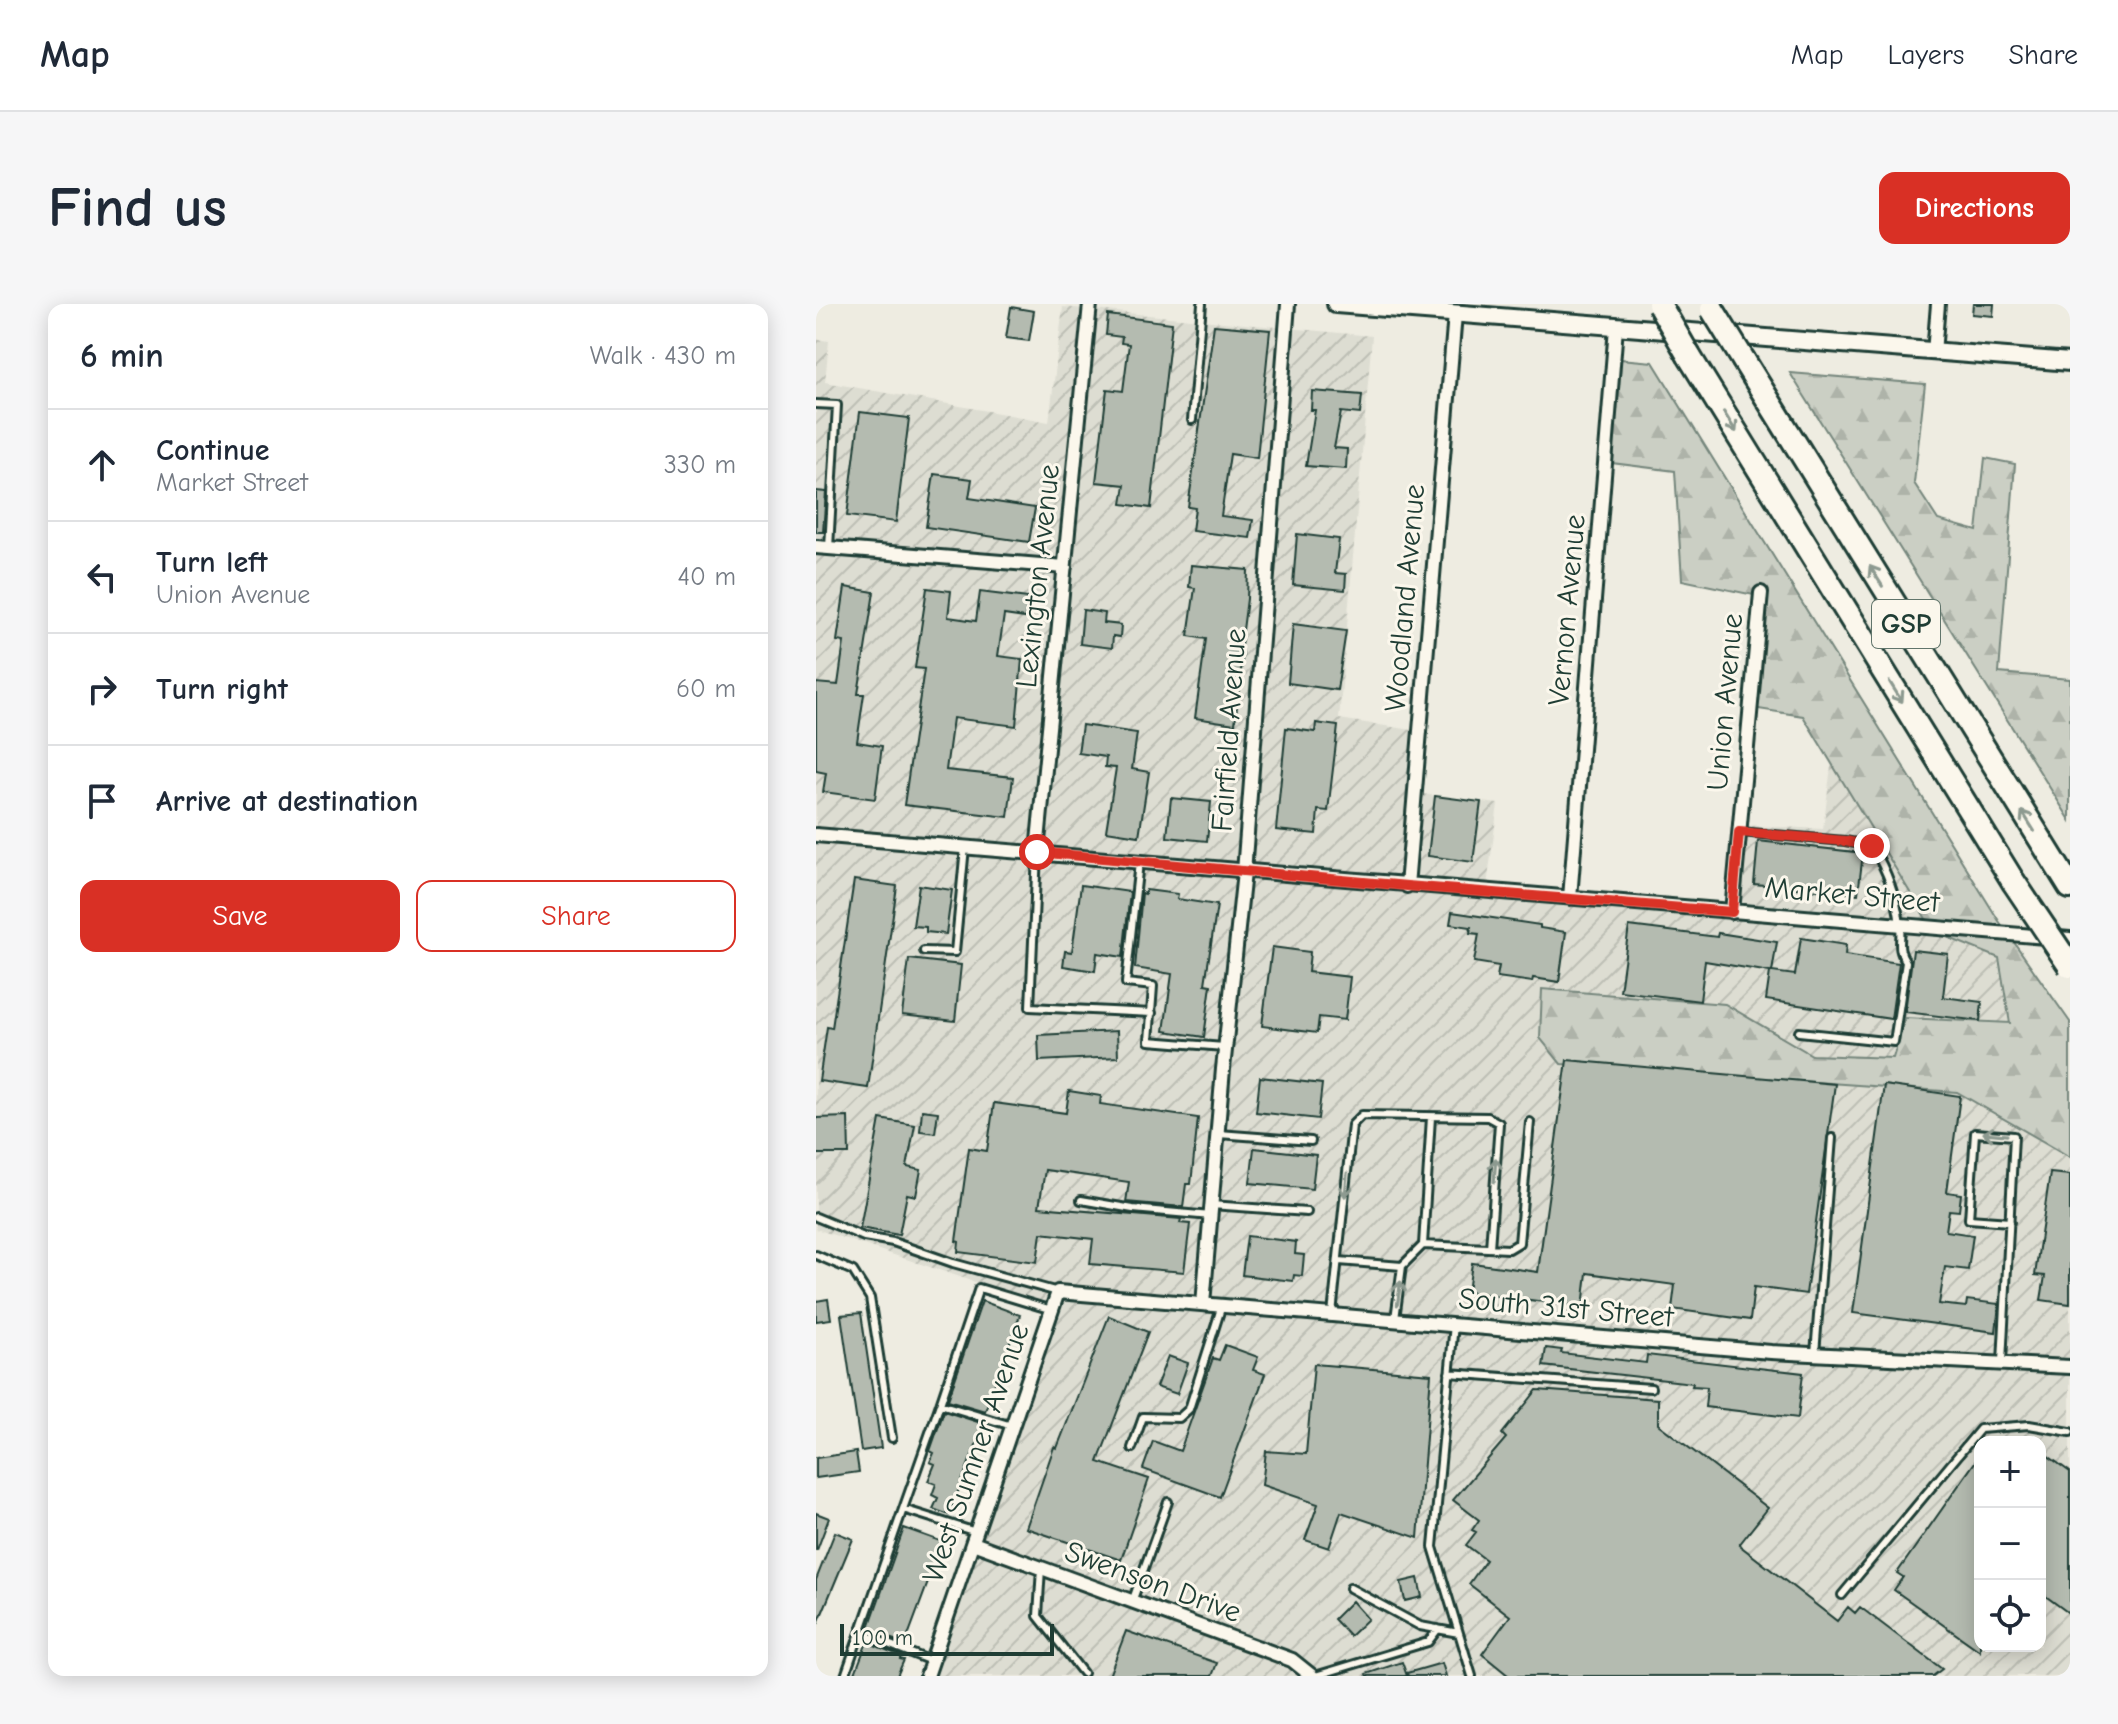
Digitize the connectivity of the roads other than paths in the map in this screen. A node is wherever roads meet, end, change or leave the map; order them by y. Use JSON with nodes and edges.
{"nodes":[{"id":1,"x":1090,"y":304,"type":"edge"},
{"id":2,"x":1202,"y":304,"type":"edge"},
{"id":3,"x":1288,"y":304,"type":"edge"},
{"id":4,"x":1336,"y":304,"type":"edge"},
{"id":5,"x":1658,"y":304,"type":"edge"},
{"id":6,"x":1938,"y":304,"type":"edge"},
{"id":7,"x":1711,"y":306,"type":"edge"},
{"id":8,"x":1455,"y":314,"type":"junction"},
{"id":9,"x":1616,"y":327,"type":"junction"},
{"id":10,"x":1934,"y":353,"type":"junction"},
{"id":11,"x":2070,"y":362,"type":"edge"},
{"id":12,"x":816,"y":404,"type":"edge"},
{"id":13,"x":1192,"y":420,"type":"dead end"},
{"id":14,"x":819,"y":547,"type":"edge"},
{"id":15,"x":1065,"y":567,"type":"junction"},
{"id":16,"x":1761,"y":593,"type":"dead end"},
{"id":17,"x":1739,"y":832,"type":"junction"},
{"id":18,"x":816,"y":835,"type":"edge"},
{"id":19,"x":965,"y":847,"type":"junction"},
{"id":20,"x":1037,"y":852,"type":"junction"},
{"id":21,"x":1139,"y":862,"type":"junction"},
{"id":22,"x":1244,"y":872,"type":"junction"},
{"id":23,"x":1407,"y":886,"type":"junction"},
{"id":24,"x":2070,"y":887,"type":"edge"},
{"id":25,"x":1570,"y":898,"type":"junction"},
{"id":26,"x":1732,"y":912,"type":"junction"},
{"id":27,"x":1900,"y":925,"type":"junction"},
{"id":28,"x":2070,"y":939,"type":"edge"},
{"id":29,"x":924,"y":951,"type":"dead end"},
{"id":30,"x":2070,"y":966,"type":"edge"},
{"id":31,"x":1152,"y":1013,"type":"junction"},
{"id":32,"x":1799,"y":1032,"type":"dead end"},
{"id":33,"x":1225,"y":1047,"type":"junction"},
{"id":34,"x":1431,"y":1117,"type":"junction"},
{"id":35,"x":1530,"y":1122,"type":"dead end"},
{"id":36,"x":1217,"y":1134,"type":"junction"},
{"id":37,"x":1832,"y":1138,"type":"dead end"},
{"id":38,"x":1311,"y":1141,"type":"dead end"},
{"id":39,"x":1081,"y":1200,"type":"dead end"},
{"id":40,"x":1211,"y":1210,"type":"junction"},
{"id":41,"x":1307,"y":1212,"type":"dead end"},
{"id":42,"x":816,"y":1217,"type":"edge"},
{"id":43,"x":2010,"y":1222,"type":"junction"},
{"id":44,"x":1423,"y":1245,"type":"junction"},
{"id":45,"x":1490,"y":1248,"type":"junction"},
{"id":46,"x":816,"y":1255,"type":"edge"},
{"id":47,"x":1339,"y":1261,"type":"junction"},
{"id":48,"x":1402,"y":1266,"type":"junction"},
{"id":49,"x":1058,"y":1292,"type":"junction"},
{"id":50,"x":1203,"y":1304,"type":"junction"},
{"id":51,"x":1222,"y":1305,"type":"junction"},
{"id":52,"x":1052,"y":1310,"type":"junction"},
{"id":53,"x":1332,"y":1314,"type":"junction"},
{"id":54,"x":1395,"y":1319,"type":"junction"},
{"id":55,"x":1454,"y":1324,"type":"junction"},
{"id":56,"x":1815,"y":1354,"type":"junction"},
{"id":57,"x":2002,"y":1362,"type":"junction"},
{"id":58,"x":2070,"y":1367,"type":"edge"},
{"id":59,"x":1449,"y":1373,"type":"junction"},
{"id":60,"x":1651,"y":1388,"type":"dead end"},
{"id":61,"x":940,"y":1404,"type":"junction"},
{"id":62,"x":1012,"y":1426,"type":"junction"},
{"id":63,"x":2070,"y":1432,"type":"edge"},
{"id":64,"x":892,"y":1438,"type":"dead end"},
{"id":65,"x":1132,"y":1448,"type":"dead end"},
{"id":66,"x":1168,"y":1502,"type":"dead end"},
{"id":67,"x":903,"y":1509,"type":"junction"},
{"id":68,"x":974,"y":1537,"type":"junction"},
{"id":69,"x":1041,"y":1568,"type":"junction"},
{"id":70,"x":1350,"y":1588,"type":"dead end"},
{"id":71,"x":1842,"y":1595,"type":"dead end"},
{"id":72,"x":1132,"y":1602,"type":"junction"},
{"id":73,"x":1438,"y":1629,"type":"junction"},
{"id":74,"x":860,"y":1633,"type":"junction"},
{"id":75,"x":1459,"y":1633,"type":"junction"},
{"id":76,"x":932,"y":1662,"type":"junction"},
{"id":77,"x":1083,"y":1673,"type":"dead end"},
{"id":78,"x":845,"y":1676,"type":"edge"},
{"id":79,"x":927,"y":1676,"type":"edge"},
{"id":80,"x":1314,"y":1676,"type":"edge"},
{"id":81,"x":1472,"y":1676,"type":"edge"}],
"edges":[{"from":1,"to":15,"type":"street","name":"Lexington Avenue"},
{"from":2,"to":13,"type":"lane"},
{"from":3,"to":22,"type":"street","name":"Fairfield Avenue"},
{"from":4,"to":8,"type":"street"},
{"from":5,"to":30,"type":"highway","number":"GSP","one_way":true,"bridge":true},
{"from":6,"to":10,"type":"street"},
{"from":24,"to":7,"type":"highway","number":"GSP","one_way":true,"bridge":true},
{"from":8,"to":9,"type":"street"},
{"from":8,"to":23,"type":"street","name":"Woodland Avenue"},
{"from":9,"to":10,"type":"street"},
{"from":9,"to":25,"type":"street","name":"Vernon Avenue"},
{"from":10,"to":11,"type":"street"},
{"from":12,"to":14,"type":"lane"},
{"from":14,"to":15,"type":"street"},
{"from":15,"to":20,"type":"street","name":"Lexington Avenue"},
{"from":16,"to":17,"type":"street","name":"Union Avenue"},
{"from":17,"to":26,"type":"street","name":"Union Avenue"},
{"from":17,"to":27,"type":"lane"},
{"from":18,"to":19,"type":"street","name":"Market Street"},
{"from":19,"to":20,"type":"street","name":"Market Street"},
{"from":19,"to":29,"type":"lane"},
{"from":20,"to":21,"type":"street","name":"Market Street"},
{"from":20,"to":31,"type":"lane"},
{"from":21,"to":22,"type":"street","name":"Market Street"},
{"from":21,"to":31,"type":"lane"},
{"from":22,"to":23,"type":"street","name":"Market Street"},
{"from":22,"to":33,"type":"street","name":"Fairfield Avenue"},
{"from":23,"to":25,"type":"street","name":"Market Street"},
{"from":25,"to":26,"type":"street","name":"Market Street"},
{"from":26,"to":27,"type":"street","name":"Market Street"},
{"from":27,"to":28,"type":"street","name":"Market Street"},
{"from":27,"to":32,"type":"lane"},
{"from":31,"to":33,"type":"lane"},
{"from":33,"to":36,"type":"street","name":"Fairfield Avenue"},
{"from":34,"to":44,"type":"lane"},
{"from":45,"to":34,"type":"lane","one_way":true},
{"from":34,"to":47,"type":"lane","one_way":true},
{"from":35,"to":45,"type":"lane"},
{"from":36,"to":38,"type":"lane"},
{"from":36,"to":40,"type":"street","name":"Fairfield Avenue"},
{"from":37,"to":56,"type":"lane"},
{"from":39,"to":40,"type":"lane"},
{"from":40,"to":41,"type":"lane"},
{"from":40,"to":50,"type":"street","name":"Fairfield Avenue"},
{"from":42,"to":49,"type":"lane"},
{"from":43,"to":43,"type":"lane","one_way":true},
{"from":43,"to":57,"type":"lane"},
{"from":44,"to":45,"type":"lane"},
{"from":44,"to":48,"type":"lane"},
{"from":46,"to":64,"type":"lane"},
{"from":47,"to":48,"type":"lane"},
{"from":47,"to":53,"type":"lane"},
{"from":54,"to":48,"type":"lane","one_way":true},
{"from":49,"to":50,"type":"street","name":"South 31st Street"},
{"from":49,"to":52,"type":"street","name":"West Sumner Avenue"},
{"from":50,"to":51,"type":"street","name":"South 31st Street"},
{"from":51,"to":53,"type":"street","name":"South 31st Street"},
{"from":51,"to":65,"type":"lane"},
{"from":52,"to":61,"type":"lane"},
{"from":52,"to":62,"type":"street","name":"West Sumner Avenue"},
{"from":53,"to":54,"type":"street","name":"South 31st Street"},
{"from":54,"to":55,"type":"street","name":"South 31st Street"},
{"from":55,"to":56,"type":"street","name":"South 31st Street"},
{"from":55,"to":59,"type":"lane"},
{"from":56,"to":57,"type":"street","name":"South 31st Street"},
{"from":57,"to":58,"type":"street","name":"South 31st Street"},
{"from":59,"to":60,"type":"lane"},
{"from":59,"to":75,"type":"lane"},
{"from":61,"to":62,"type":"lane"},
{"from":61,"to":67,"type":"lane"},
{"from":62,"to":68,"type":"street","name":"West Sumner Avenue"},
{"from":63,"to":71,"type":"lane"},
{"from":66,"to":72,"type":"lane"},
{"from":67,"to":68,"type":"lane"},
{"from":67,"to":74,"type":"lane"},
{"from":68,"to":69,"type":"street","name":"Swenson Drive"},
{"from":68,"to":76,"type":"street","name":"West Sumner Avenue"},
{"from":69,"to":72,"type":"street","name":"Swenson Drive"},
{"from":69,"to":77,"type":"lane"},
{"from":70,"to":73,"type":"lane"},
{"from":72,"to":80,"type":"street","name":"Swenson Drive"},
{"from":73,"to":75,"type":"lane"},
{"from":73,"to":80,"type":"lane"},
{"from":74,"to":76,"type":"lane"},
{"from":74,"to":78,"type":"lane"},
{"from":75,"to":81,"type":"lane"},
{"from":76,"to":79,"type":"street","name":"West Sumner Avenue"}]}
